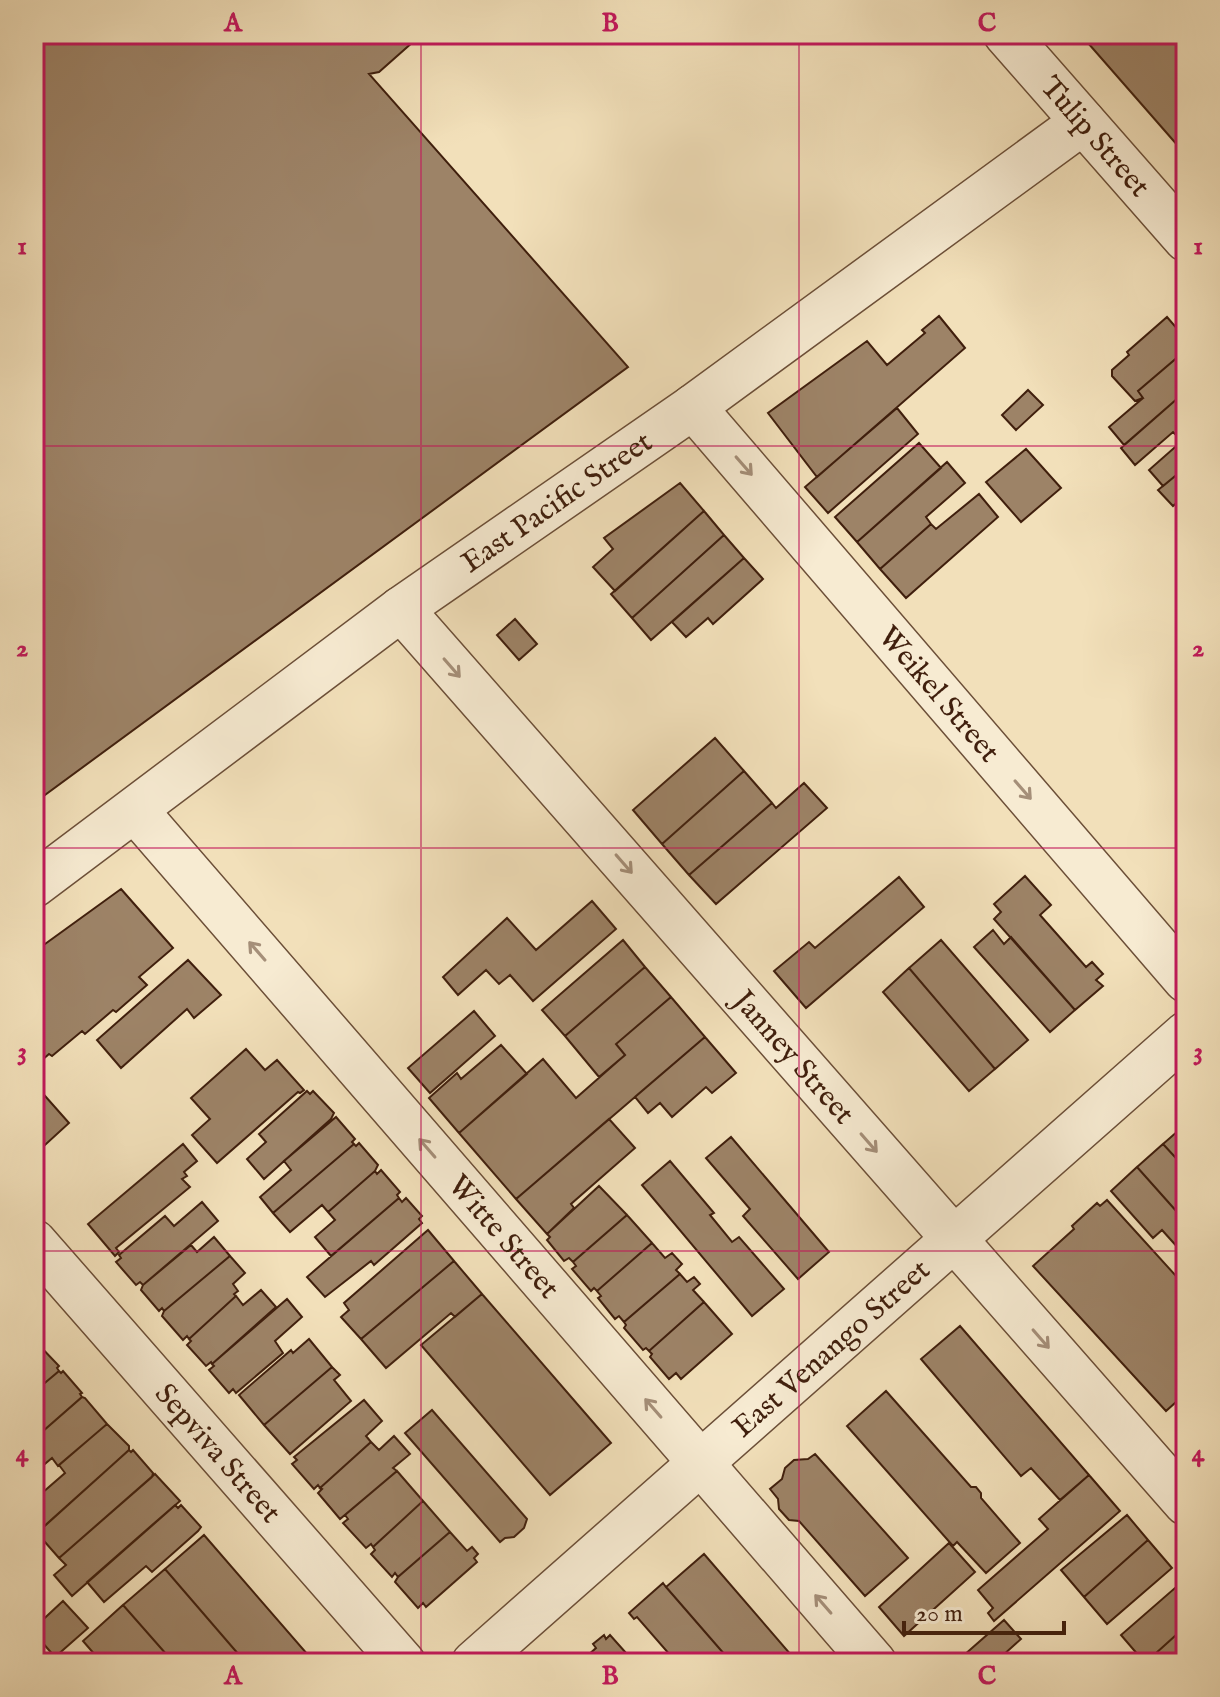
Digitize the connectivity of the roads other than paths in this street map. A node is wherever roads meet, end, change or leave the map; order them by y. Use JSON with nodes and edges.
{"nodes":[{"id":1,"x":1006,"y":34,"type":"edge"},
{"id":2,"x":1083,"y":122,"type":"junction"},
{"id":3,"x":1186,"y":239,"type":"edge"},
{"id":4,"x":693,"y":407,"type":"junction"},
{"id":5,"x":401,"y":609,"type":"junction"},
{"id":6,"x":135,"y":810,"type":"junction"},
{"id":7,"x":34,"y":885,"type":"edge"},
{"id":8,"x":1186,"y":980,"type":"edge"},
{"id":9,"x":1186,"y":1034,"type":"edge"},
{"id":10,"x":954,"y":1240,"type":"junction"},
{"id":11,"x":34,"y":1242,"type":"edge"},
{"id":12,"x":699,"y":1462,"type":"junction"},
{"id":13,"x":1186,"y":1503,"type":"edge"},
{"id":14,"x":403,"y":1663,"type":"edge"},
{"id":15,"x":474,"y":1663,"type":"edge"},
{"id":16,"x":874,"y":1663,"type":"edge"}],
"edges":[{"from":1,"to":2,"type":"street","name":"Tulip Street"},
{"from":2,"to":3,"type":"street","name":"Tulip Street"},
{"from":2,"to":4,"type":"street","name":"East Pacific Street"},
{"from":4,"to":5,"type":"street","name":"East Pacific Street"},
{"from":4,"to":8,"type":"street","name":"Weikel Street","one_way":true},
{"from":5,"to":6,"type":"street","name":"East Pacific Street"},
{"from":5,"to":10,"type":"street","name":"Janney Street","one_way":true},
{"from":6,"to":7,"type":"street","name":"East Pacific Street"},
{"from":12,"to":6,"type":"street","name":"Witte Street","one_way":true},
{"from":9,"to":10,"type":"street","name":"East Venango Street"},
{"from":10,"to":12,"type":"street","name":"East Venango Street"},
{"from":10,"to":13,"type":"street","name":"Janney Street","one_way":true},
{"from":11,"to":14,"type":"street","name":"Sepviva Street"},
{"from":12,"to":15,"type":"street","name":"East Venango Street"},
{"from":16,"to":12,"type":"street","name":"Witte Street","one_way":true}]}
